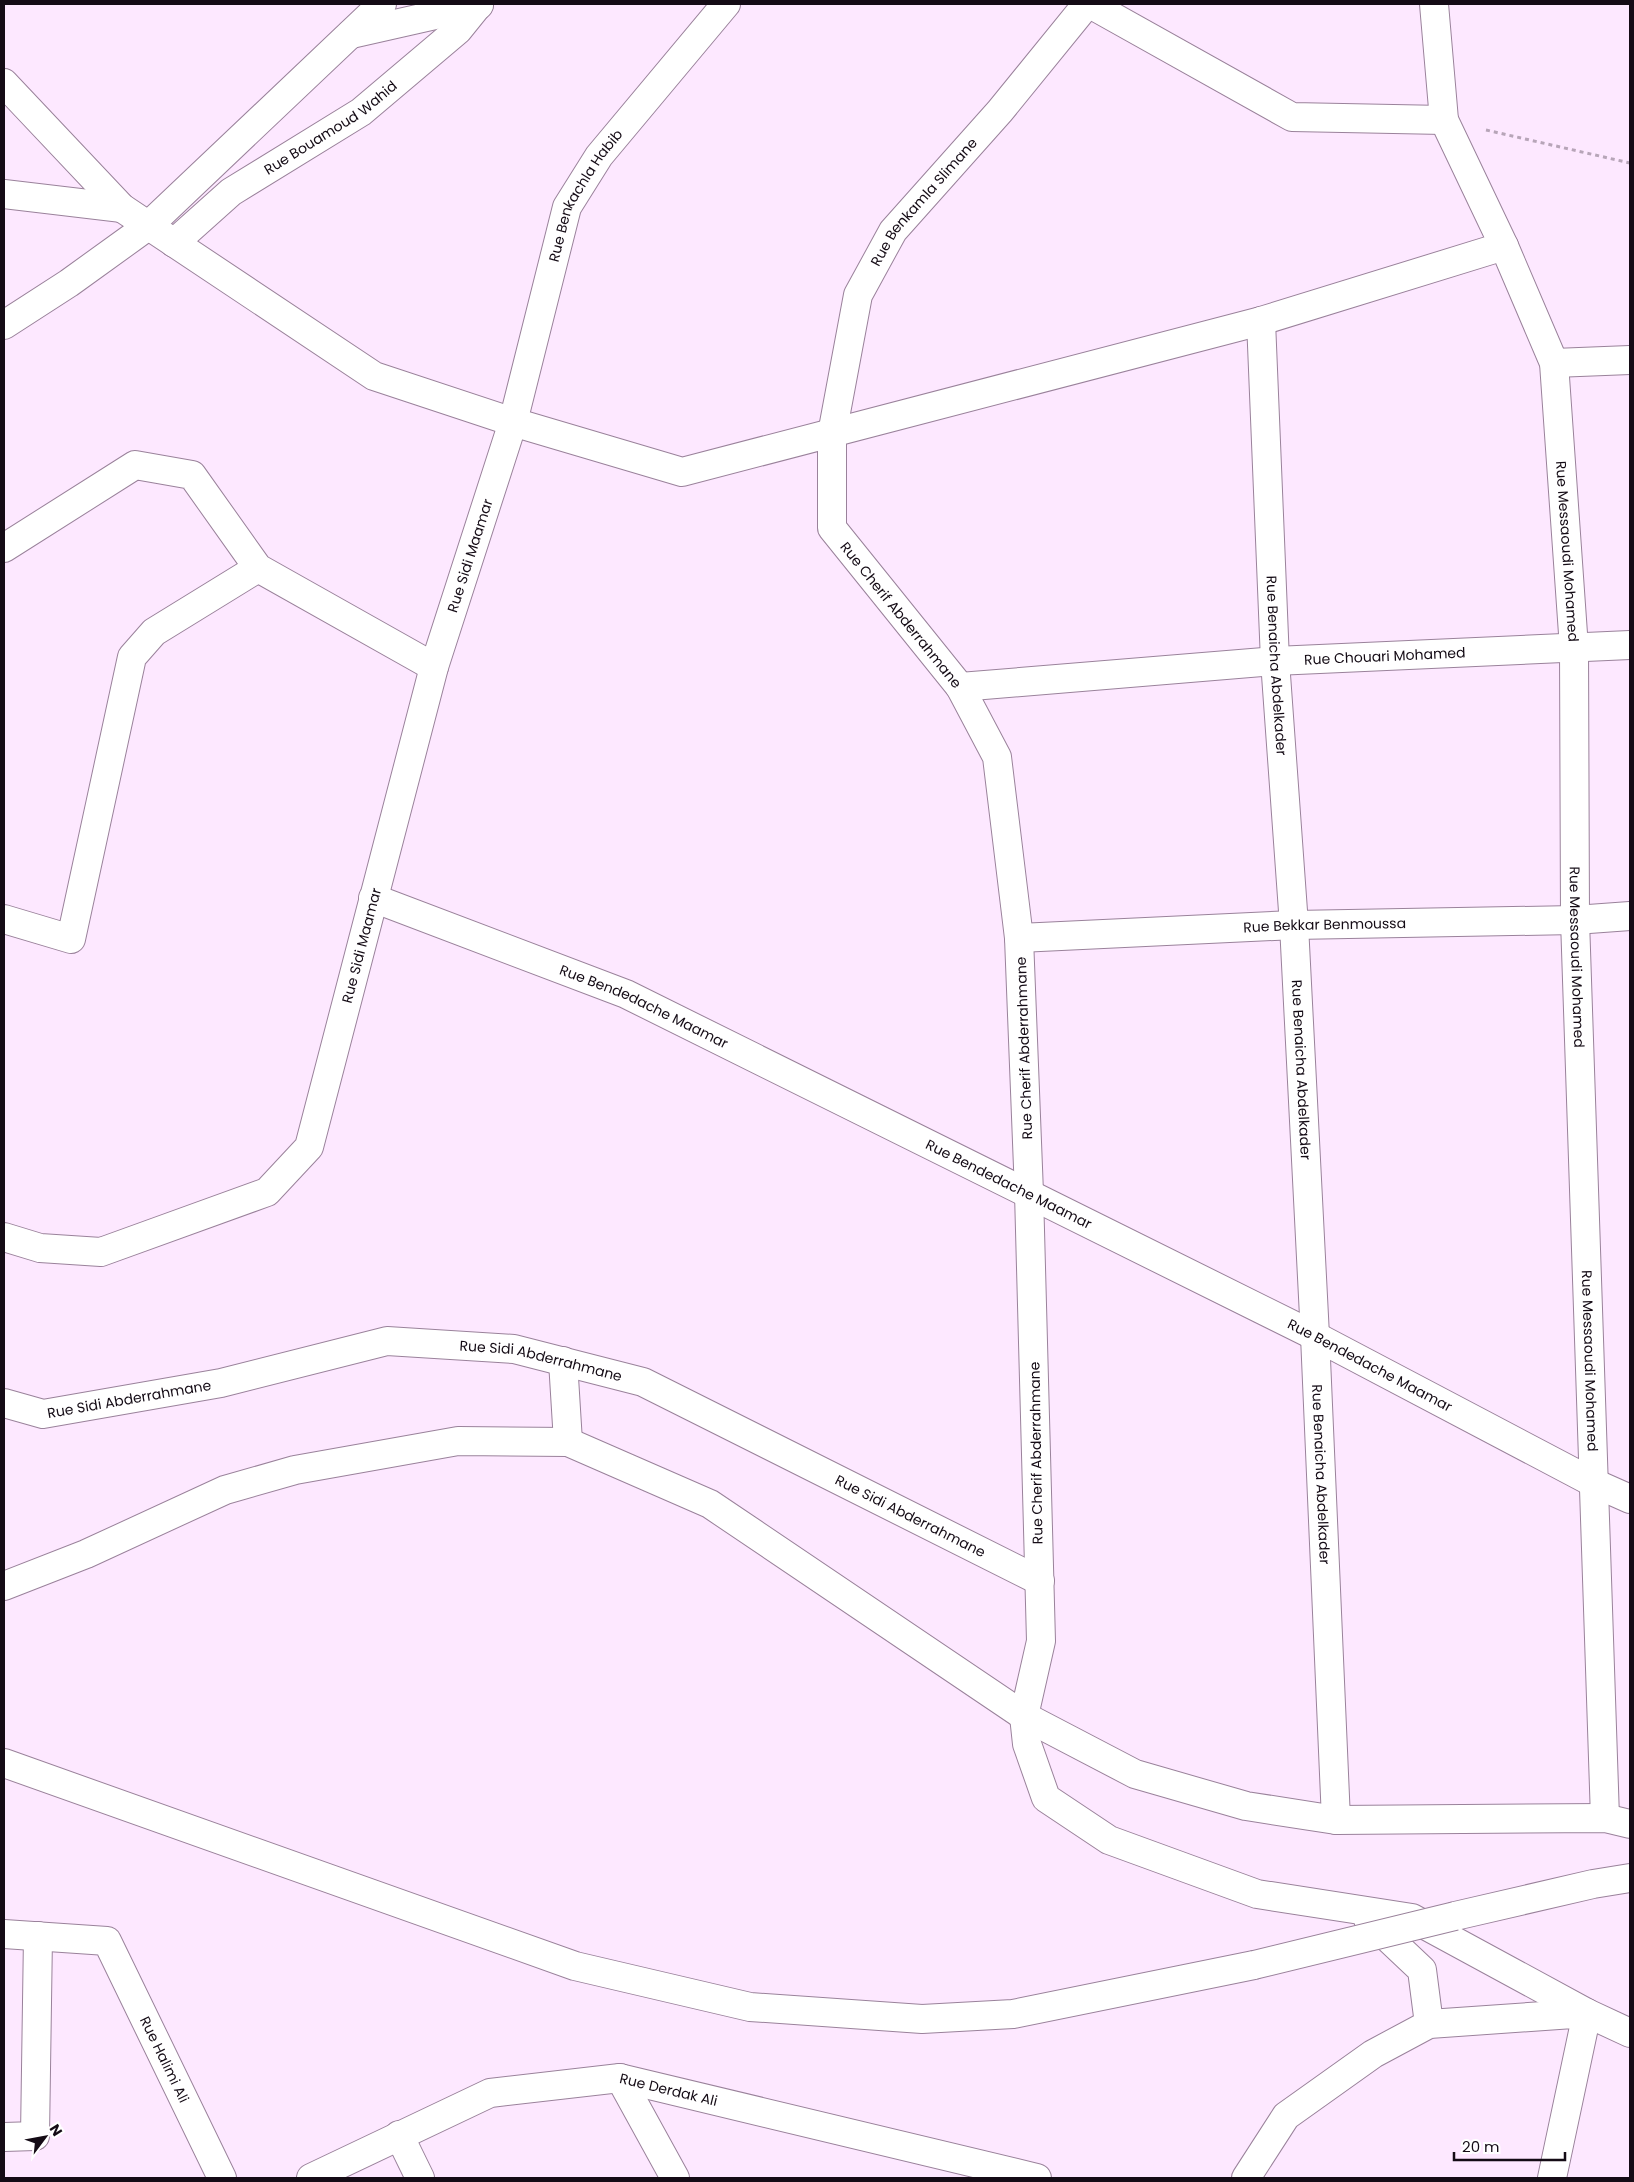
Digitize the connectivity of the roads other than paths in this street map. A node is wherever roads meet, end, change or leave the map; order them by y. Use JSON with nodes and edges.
{"nodes":[{"id":1,"x":382,"y":4,"type":"edge"},
{"id":2,"x":479,"y":4,"type":"edge"},
{"id":3,"x":726,"y":4,"type":"edge"},
{"id":4,"x":1088,"y":4,"type":"edge"},
{"id":5,"x":1434,"y":4,"type":"edge"},
{"id":6,"x":350,"y":34,"type":"junction"},
{"id":7,"x":4,"y":83,"type":"edge"},
{"id":8,"x":1444,"y":120,"type":"junction"},
{"id":9,"x":4,"y":194,"type":"edge"},
{"id":10,"x":122,"y":208,"type":"junction"},
{"id":11,"x":148,"y":226,"type":"junction"},
{"id":12,"x":174,"y":243,"type":"junction"},
{"id":13,"x":1504,"y":246,"type":"junction"},
{"id":14,"x":1261,"y":321,"type":"junction"},
{"id":15,"x":4,"y":325,"type":"edge"},
{"id":16,"x":1630,"y":360,"type":"edge"},
{"id":17,"x":1554,"y":363,"type":"junction"},
{"id":18,"x":513,"y":422,"type":"junction"},
{"id":19,"x":832,"y":434,"type":"junction"},
{"id":20,"x":4,"y":548,"type":"edge"},
{"id":21,"x":258,"y":568,"type":"junction"},
{"id":22,"x":1630,"y":645,"type":"edge"},
{"id":23,"x":1574,"y":648,"type":"junction"},
{"id":24,"x":1275,"y":661,"type":"junction"},
{"id":25,"x":434,"y":667,"type":"junction"},
{"id":26,"x":960,"y":687,"type":"junction"},
{"id":27,"x":373,"y":898,"type":"junction"},
{"id":28,"x":1630,"y":916,"type":"edge"},
{"id":29,"x":4,"y":918,"type":"edge"},
{"id":30,"x":1574,"y":920,"type":"junction"},
{"id":31,"x":1294,"y":925,"type":"junction"},
{"id":32,"x":1020,"y":938,"type":"junction"},
{"id":33,"x":1030,"y":1193,"type":"junction"},
{"id":34,"x":4,"y":1237,"type":"edge"},
{"id":35,"x":1316,"y":1336,"type":"junction"},
{"id":36,"x":563,"y":1361,"type":"junction"},
{"id":37,"x":4,"y":1403,"type":"edge"},
{"id":38,"x":568,"y":1442,"type":"junction"},
{"id":39,"x":1594,"y":1483,"type":"junction"},
{"id":40,"x":1630,"y":1498,"type":"edge"},
{"id":41,"x":1040,"y":1580,"type":"junction"},
{"id":42,"x":4,"y":1586,"type":"edge"},
{"id":43,"x":1024,"y":1716,"type":"junction"},
{"id":44,"x":4,"y":1763,"type":"edge"},
{"id":45,"x":1336,"y":1820,"type":"junction"},
{"id":46,"x":1618,"y":1821,"type":"edge"},
{"id":47,"x":1630,"y":1878,"type":"edge"},
{"id":48,"x":1358,"y":1910,"type":"junction"},
{"id":49,"x":4,"y":1934,"type":"edge"},
{"id":50,"x":38,"y":1936,"type":"junction"},
{"id":51,"x":1587,"y":2013,"type":"junction"},
{"id":52,"x":1429,"y":2024,"type":"junction"},
{"id":53,"x":1630,"y":2033,"type":"edge"},
{"id":54,"x":620,"y":2078,"type":"junction"},
{"id":55,"x":399,"y":2135,"type":"junction"},
{"id":56,"x":4,"y":2137,"type":"edge"},
{"id":57,"x":222,"y":2178,"type":"edge"},
{"id":58,"x":311,"y":2178,"type":"edge"},
{"id":59,"x":420,"y":2178,"type":"edge"},
{"id":60,"x":675,"y":2178,"type":"edge"},
{"id":61,"x":1037,"y":2178,"type":"edge"},
{"id":62,"x":1246,"y":2178,"type":"edge"},
{"id":63,"x":1552,"y":2178,"type":"edge"}],
"edges":[{"from":1,"to":6,"type":"street"},
{"from":2,"to":6,"type":"street"},
{"from":2,"to":12,"type":"street","name":"Rue Bouamoud Wahid"},
{"from":3,"to":18,"type":"street","name":"Rue Benkachla Habib"},
{"from":4,"to":8,"type":"street"},
{"from":4,"to":19,"type":"street","name":"Rue Benkamla Slimane"},
{"from":5,"to":8,"type":"street"},
{"from":6,"to":11,"type":"street"},
{"from":7,"to":10,"type":"street"},
{"from":8,"to":13,"type":"street","name":"Rue Messaoudi Mohamed"},
{"from":9,"to":10,"type":"street"},
{"from":10,"to":11,"type":"street"},
{"from":11,"to":12,"type":"street"},
{"from":11,"to":15,"type":"street"},
{"from":12,"to":18,"type":"street"},
{"from":13,"to":14,"type":"street"},
{"from":13,"to":17,"type":"street","name":"Rue Messaoudi Mohamed"},
{"from":14,"to":19,"type":"street"},
{"from":14,"to":24,"type":"street","name":"Rue Benaicha Abdelkader"},
{"from":16,"to":17,"type":"street"},
{"from":17,"to":23,"type":"street","name":"Rue Messaoudi Mohamed"},
{"from":18,"to":19,"type":"street"},
{"from":18,"to":25,"type":"street","name":"Rue Sidi Maamar"},
{"from":19,"to":26,"type":"street","name":"Rue Cherif Abderrahmane"},
{"from":20,"to":21,"type":"street"},
{"from":21,"to":25,"type":"street"},
{"from":21,"to":29,"type":"street"},
{"from":22,"to":23,"type":"street","name":"Rue Chouari Mohamed"},
{"from":23,"to":24,"type":"street","name":"Rue Chouari Mohamed"},
{"from":23,"to":30,"type":"street","name":"Rue Messaoudi Mohamed"},
{"from":24,"to":26,"type":"street","name":"Rue Chouari Mohamed"},
{"from":24,"to":31,"type":"street","name":"Rue Benaicha Abdelkader"},
{"from":25,"to":27,"type":"street","name":"Rue Sidi Maamar"},
{"from":26,"to":32,"type":"street","name":"Rue Cherif Abderrahmane"},
{"from":27,"to":33,"type":"street","name":"Rue Bendedache Maamar"},
{"from":27,"to":34,"type":"street","name":"Rue Sidi Maamar"},
{"from":28,"to":30,"type":"street","name":"Rue Bekkar Benmoussa"},
{"from":30,"to":31,"type":"street","name":"Rue Bekkar Benmoussa"},
{"from":30,"to":39,"type":"street","name":"Rue Messaoudi Mohamed"},
{"from":31,"to":32,"type":"street","name":"Rue Bekkar Benmoussa"},
{"from":31,"to":35,"type":"street","name":"Rue Benaicha Abdelkader"},
{"from":32,"to":33,"type":"street","name":"Rue Cherif Abderrahmane"},
{"from":33,"to":35,"type":"street","name":"Rue Bendedache Maamar"},
{"from":33,"to":41,"type":"street","name":"Rue Cherif Abderrahmane"},
{"from":35,"to":39,"type":"street","name":"Rue Bendedache Maamar"},
{"from":35,"to":45,"type":"street","name":"Rue Benaicha Abdelkader"},
{"from":36,"to":37,"type":"street","name":"Rue Sidi Abderrahmane"},
{"from":36,"to":38,"type":"street"},
{"from":36,"to":41,"type":"street","name":"Rue Sidi Abderrahmane"},
{"from":38,"to":42,"type":"street"},
{"from":38,"to":43,"type":"street"},
{"from":39,"to":40,"type":"street","name":"Rue Bendedache Maamar"},
{"from":39,"to":46,"type":"street","name":"Rue Messaoudi Mohamed"},
{"from":41,"to":43,"type":"street","name":"Rue Cherif Abderrahmane"},
{"from":43,"to":45,"type":"street"},
{"from":43,"to":48,"type":"street","name":"Rue Cherif Abderrahmane"},
{"from":44,"to":47,"type":"street","bridge":true},
{"from":45,"to":46,"type":"street"},
{"from":48,"to":51,"type":"street","name":"Rue Cherif Abderrahmane"},
{"from":48,"to":52,"type":"street"},
{"from":49,"to":50,"type":"street"},
{"from":50,"to":56,"type":"street"},
{"from":50,"to":57,"type":"street","name":"Rue Halimi Ali"},
{"from":51,"to":52,"type":"street"},
{"from":51,"to":53,"type":"street","name":"Rue Cherif Abderrahmane"},
{"from":51,"to":63,"type":"street"},
{"from":52,"to":62,"type":"street"},
{"from":54,"to":55,"type":"street","name":"Rue Derdak Ali"},
{"from":54,"to":60,"type":"street"},
{"from":54,"to":61,"type":"street","name":"Rue Derdak Ali"},
{"from":55,"to":58,"type":"street","name":"Rue Derdak Ali"},
{"from":55,"to":59,"type":"street"}]}
